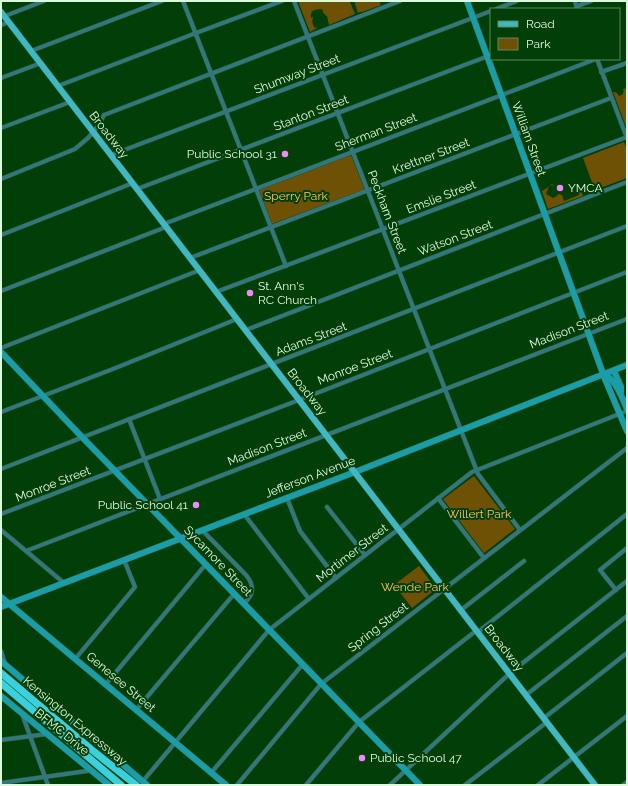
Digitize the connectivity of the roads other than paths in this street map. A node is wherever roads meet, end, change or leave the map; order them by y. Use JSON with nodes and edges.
{"nodes":[{"id":1,"x":44,"y":1,"type":"edge"},
{"id":2,"x":162,"y":1,"type":"edge"},
{"id":3,"x":183,"y":1,"type":"edge"},
{"id":4,"x":282,"y":1,"type":"edge"},
{"id":5,"x":294,"y":1,"type":"edge"},
{"id":6,"x":400,"y":1,"type":"edge"},
{"id":7,"x":467,"y":1,"type":"edge"},
{"id":8,"x":517,"y":1,"type":"edge"},
{"id":9,"x":574,"y":1,"type":"edge"},
{"id":10,"x":591,"y":1,"type":"edge"},
{"id":11,"x":499,"y":8,"type":"edge"},
{"id":12,"x":577,"y":8,"type":"edge"},
{"id":13,"x":490,"y":11,"type":"edge"},
{"id":14,"x":3,"y":14,"type":"edge"},
{"id":15,"x":473,"y":18,"type":"junction"},
{"id":16,"x":9,"y":22,"type":"junction"},
{"id":17,"x":1,"y":25,"type":"edge"},
{"id":18,"x":196,"y":33,"type":"junction"},
{"id":19,"x":308,"y":36,"type":"junction"},
{"id":20,"x":31,"y":51,"type":"junction"},
{"id":21,"x":489,"y":56,"type":"edge"},
{"id":22,"x":490,"y":60,"type":"edge"},
{"id":23,"x":593,"y":60,"type":"edge"},
{"id":24,"x":596,"y":60,"type":"edge"},
{"id":25,"x":627,"y":63,"type":"edge"},
{"id":26,"x":41,"y":64,"type":"junction"},
{"id":27,"x":602,"y":72,"type":"junction"},
{"id":28,"x":211,"y":73,"type":"junction"},
{"id":29,"x":323,"y":75,"type":"junction"},
{"id":30,"x":1,"y":78,"type":"edge"},
{"id":31,"x":58,"y":86,"type":"junction"},
{"id":32,"x":502,"y":95,"type":"junction"},
{"id":33,"x":611,"y":98,"type":"junction"},
{"id":34,"x":70,"y":102,"type":"junction"},
{"id":35,"x":226,"y":111,"type":"junction"},
{"id":36,"x":338,"y":113,"type":"junction"},
{"id":37,"x":1,"y":128,"type":"edge"},
{"id":38,"x":93,"y":132,"type":"junction"},
{"id":39,"x":516,"y":134,"type":"junction"},
{"id":40,"x":627,"y":138,"type":"edge"},
{"id":41,"x":241,"y":150,"type":"junction"},
{"id":42,"x":353,"y":152,"type":"junction"},
{"id":43,"x":111,"y":155,"type":"junction"},
{"id":44,"x":530,"y":173,"type":"junction"},
{"id":45,"x":1,"y":179,"type":"edge"},
{"id":46,"x":627,"y":182,"type":"edge"},
{"id":47,"x":133,"y":183,"type":"junction"},
{"id":48,"x":256,"y":188,"type":"junction"},
{"id":49,"x":137,"y":189,"type":"junction"},
{"id":50,"x":368,"y":191,"type":"junction"},
{"id":51,"x":545,"y":214,"type":"junction"},
{"id":52,"x":165,"y":225,"type":"junction"},
{"id":53,"x":627,"y":226,"type":"edge"},
{"id":54,"x":271,"y":228,"type":"junction"},
{"id":55,"x":383,"y":229,"type":"junction"},
{"id":56,"x":1,"y":235,"type":"edge"},
{"id":57,"x":560,"y":253,"type":"junction"},
{"id":58,"x":190,"y":258,"type":"junction"},
{"id":59,"x":286,"y":266,"type":"junction"},
{"id":60,"x":200,"y":270,"type":"junction"},
{"id":61,"x":399,"y":271,"type":"junction"},
{"id":62,"x":627,"y":272,"type":"edge"},
{"id":63,"x":1,"y":291,"type":"edge"},
{"id":64,"x":216,"y":292,"type":"junction"},
{"id":65,"x":574,"y":293,"type":"junction"},
{"id":66,"x":414,"y":310,"type":"junction"},
{"id":67,"x":237,"y":319,"type":"junction"},
{"id":68,"x":627,"y":319,"type":"edge"},
{"id":69,"x":246,"y":330,"type":"junction"},
{"id":70,"x":589,"y":333,"type":"junction"},
{"id":71,"x":1,"y":348,"type":"edge"},
{"id":72,"x":430,"y":349,"type":"junction"},
{"id":73,"x":1,"y":352,"type":"edge"},
{"id":74,"x":272,"y":364,"type":"junction"},
{"id":75,"x":627,"y":365,"type":"edge"},
{"id":76,"x":614,"y":371,"type":"junction"},
{"id":77,"x":604,"y":374,"type":"junction"},
{"id":78,"x":445,"y":389,"type":"junction"},
{"id":79,"x":621,"y":393,"type":"junction"},
{"id":80,"x":43,"y":396,"type":"junction"},
{"id":81,"x":299,"y":400,"type":"junction"},
{"id":82,"x":627,"y":410,"type":"edge"},
{"id":83,"x":1,"y":412,"type":"edge"},
{"id":84,"x":620,"y":414,"type":"junction"},
{"id":85,"x":129,"y":419,"type":"junction"},
{"id":86,"x":461,"y":430,"type":"junction"},
{"id":87,"x":627,"y":430,"type":"edge"},
{"id":88,"x":326,"y":435,"type":"junction"},
{"id":89,"x":82,"y":437,"type":"junction"},
{"id":90,"x":627,"y":448,"type":"edge"},
{"id":91,"x":144,"y":459,"type":"junction"},
{"id":92,"x":1,"y":469,"type":"edge"},
{"id":93,"x":115,"y":470,"type":"junction"},
{"id":94,"x":476,"y":470,"type":"junction"},
{"id":95,"x":355,"y":472,"type":"junction"},
{"id":96,"x":287,"y":498,"type":"junction"},
{"id":97,"x":438,"y":498,"type":"junction"},
{"id":98,"x":160,"y":499,"type":"junction"},
{"id":99,"x":148,"y":504,"type":"junction"},
{"id":100,"x":327,"y":507,"type":"dead end"},
{"id":101,"x":1,"y":514,"type":"edge"},
{"id":102,"x":244,"y":514,"type":"junction"},
{"id":103,"x":627,"y":514,"type":"edge"},
{"id":104,"x":399,"y":529,"type":"junction"},
{"id":105,"x":1,"y":530,"type":"edge"},
{"id":106,"x":202,"y":530,"type":"junction"},
{"id":107,"x":520,"y":530,"type":"junction"},
{"id":108,"x":181,"y":538,"type":"junction"},
{"id":109,"x":627,"y":548,"type":"edge"},
{"id":110,"x":26,"y":551,"type":"junction"},
{"id":111,"x":365,"y":555,"type":"junction"},
{"id":112,"x":484,"y":558,"type":"junction"},
{"id":113,"x":124,"y":560,"type":"junction"},
{"id":114,"x":524,"y":561,"type":"dead end"},
{"id":115,"x":206,"y":564,"type":"junction"},
{"id":116,"x":336,"y":578,"type":"junction"},
{"id":117,"x":627,"y":581,"type":"edge"},
{"id":118,"x":64,"y":583,"type":"junction"},
{"id":119,"x":444,"y":588,"type":"junction"},
{"id":120,"x":616,"y":590,"type":"junction"},
{"id":121,"x":234,"y":594,"type":"junction"},
{"id":122,"x":1,"y":596,"type":"edge"},
{"id":123,"x":308,"y":599,"type":"junction"},
{"id":124,"x":10,"y":604,"type":"junction"},
{"id":125,"x":244,"y":604,"type":"junction"},
{"id":126,"x":1,"y":607,"type":"edge"},
{"id":127,"x":461,"y":610,"type":"junction"},
{"id":128,"x":627,"y":616,"type":"edge"},
{"id":129,"x":270,"y":630,"type":"junction"},
{"id":130,"x":477,"y":631,"type":"junction"},
{"id":131,"x":1,"y":652,"type":"edge"},
{"id":132,"x":627,"y":653,"type":"edge"},
{"id":133,"x":76,"y":658,"type":"junction"},
{"id":134,"x":1,"y":661,"type":"edge"},
{"id":135,"x":303,"y":664,"type":"junction"},
{"id":136,"x":6,"y":666,"type":"junction"},
{"id":137,"x":1,"y":673,"type":"edge"},
{"id":138,"x":510,"y":673,"type":"junction"},
{"id":139,"x":1,"y":683,"type":"edge"},
{"id":140,"x":106,"y":684,"type":"junction"},
{"id":141,"x":321,"y":684,"type":"junction"},
{"id":142,"x":526,"y":695,"type":"junction"},
{"id":143,"x":2,"y":697,"type":"edge"},
{"id":144,"x":136,"y":710,"type":"junction"},
{"id":145,"x":22,"y":713,"type":"junction"},
{"id":146,"x":627,"y":716,"type":"edge"},
{"id":147,"x":546,"y":720,"type":"junction"},
{"id":148,"x":359,"y":722,"type":"junction"},
{"id":149,"x":48,"y":734,"type":"junction"},
{"id":150,"x":30,"y":736,"type":"junction"},
{"id":151,"x":1,"y":740,"type":"edge"},
{"id":152,"x":175,"y":742,"type":"junction"},
{"id":153,"x":574,"y":757,"type":"junction"},
{"id":154,"x":91,"y":770,"type":"junction"},
{"id":155,"x":406,"y":770,"type":"junction"},
{"id":156,"x":211,"y":773,"type":"junction"},
{"id":157,"x":45,"y":777,"type":"junction"},
{"id":158,"x":627,"y":782,"type":"edge"},
{"id":159,"x":1,"y":783,"type":"edge"},
{"id":160,"x":142,"y":784,"type":"edge"},
{"id":161,"x":48,"y":785,"type":"edge"},
{"id":162,"x":109,"y":785,"type":"edge"},
{"id":163,"x":121,"y":785,"type":"edge"},
{"id":164,"x":226,"y":785,"type":"edge"},
{"id":165,"x":236,"y":785,"type":"edge"},
{"id":166,"x":306,"y":785,"type":"edge"},
{"id":167,"x":390,"y":785,"type":"edge"},
{"id":168,"x":420,"y":785,"type":"edge"},
{"id":169,"x":465,"y":785,"type":"edge"},
{"id":170,"x":538,"y":785,"type":"edge"},
{"id":171,"x":596,"y":785,"type":"edge"},
{"id":172,"x":623,"y":785,"type":"edge"}],
"edges":[{"from":1,"to":14,"type":"street"},
{"from":2,"to":20,"type":"street"},
{"from":3,"to":18,"type":"street"},
{"from":4,"to":18,"type":"street"},
{"from":5,"to":19,"type":"street","name":"Peckham Street"},
{"from":6,"to":19,"type":"street"},
{"from":7,"to":15,"type":"street","name":"William Street"},
{"from":8,"to":11,"type":"street"},
{"from":9,"to":12,"type":"street"},
{"from":10,"to":12,"type":"street"},
{"from":13,"to":15,"type":"street","name":"Shumway Street"},
{"from":14,"to":16,"type":"main road","name":"Broadway"},
{"from":15,"to":21,"type":"street","name":"William Street"},
{"from":15,"to":29,"type":"street","name":"Shumway Street"},
{"from":16,"to":17,"type":"street"},
{"from":16,"to":20,"type":"main road","name":"Broadway"},
{"from":18,"to":28,"type":"street"},
{"from":18,"to":31,"type":"street"},
{"from":19,"to":28,"type":"street"},
{"from":19,"to":29,"type":"street","name":"Peckham Street"},
{"from":20,"to":26,"type":"main road","name":"Broadway"},
{"from":21,"to":36,"type":"street","name":"Stanton Street"},
{"from":22,"to":32,"type":"street","name":"William Street"},
{"from":23,"to":32,"type":"street","name":"Sherman Street"},
{"from":24,"to":27,"type":"street"},
{"from":25,"to":27,"type":"street"},
{"from":26,"to":30,"type":"street"},
{"from":26,"to":31,"type":"main road","name":"Broadway"},
{"from":27,"to":33,"type":"street"},
{"from":28,"to":35,"type":"street"},
{"from":28,"to":38,"type":"street"},
{"from":29,"to":35,"type":"street","name":"Shumway Street"},
{"from":29,"to":36,"type":"street","name":"Peckham Street"},
{"from":31,"to":34,"type":"main road","name":"Broadway"},
{"from":32,"to":39,"type":"street","name":"William Street"},
{"from":32,"to":42,"type":"street","name":"Sherman Street"},
{"from":33,"to":39,"type":"street","name":"Krettner Street"},
{"from":33,"to":40,"type":"street"},
{"from":34,"to":37,"type":"street"},
{"from":34,"to":38,"type":"main road","name":"Broadway"},
{"from":35,"to":41,"type":"street"},
{"from":35,"to":43,"type":"street","name":"Shumway Street"},
{"from":36,"to":41,"type":"street","name":"Stanton Street"},
{"from":36,"to":42,"type":"street","name":"Peckham Street"},
{"from":38,"to":43,"type":"main road","name":"Broadway"},
{"from":38,"to":45,"type":"street"},
{"from":39,"to":44,"type":"street","name":"William Street"},
{"from":39,"to":50,"type":"street","name":"Krettner Street"},
{"from":40,"to":44,"type":"street","name":"Emslie Street"},
{"from":41,"to":48,"type":"street"},
{"from":41,"to":49,"type":"street","name":"Stanton Street"},
{"from":42,"to":48,"type":"street","name":"Sherman Street"},
{"from":42,"to":50,"type":"street","name":"Peckham Street"},
{"from":43,"to":47,"type":"main road","name":"Broadway"},
{"from":44,"to":51,"type":"street","name":"William Street"},
{"from":44,"to":55,"type":"street","name":"Emslie Street"},
{"from":46,"to":51,"type":"street","name":"Watson Street"},
{"from":47,"to":49,"type":"main road","name":"Broadway"},
{"from":47,"to":56,"type":"street"},
{"from":48,"to":52,"type":"street","name":"Sherman Street"},
{"from":48,"to":54,"type":"street"},
{"from":49,"to":52,"type":"main road","name":"Broadway"},
{"from":50,"to":54,"type":"street","name":"Krettner Street"},
{"from":50,"to":55,"type":"street","name":"Peckham Street"},
{"from":51,"to":57,"type":"street","name":"William Street"},
{"from":51,"to":61,"type":"street","name":"Watson Street"},
{"from":52,"to":58,"type":"main road","name":"Broadway"},
{"from":52,"to":63,"type":"street","name":"Sherman Street"},
{"from":53,"to":57,"type":"street","name":"Adams Street"},
{"from":54,"to":58,"type":"street","name":"Krettner Street"},
{"from":54,"to":59,"type":"street"},
{"from":55,"to":59,"type":"street","name":"Emslie Street"},
{"from":55,"to":61,"type":"street","name":"Peckham Street"},
{"from":57,"to":65,"type":"street","name":"William Street"},
{"from":57,"to":66,"type":"street","name":"Adams Street"},
{"from":58,"to":60,"type":"main road","name":"Broadway"},
{"from":59,"to":64,"type":"street","name":"Emslie Street"},
{"from":60,"to":64,"type":"main road","name":"Broadway"},
{"from":60,"to":71,"type":"street"},
{"from":61,"to":66,"type":"street","name":"Peckham Street"},
{"from":61,"to":69,"type":"street","name":"Watson Street"},
{"from":62,"to":65,"type":"street","name":"Monroe Street"},
{"from":64,"to":67,"type":"main road","name":"Broadway"},
{"from":65,"to":70,"type":"street","name":"William Street"},
{"from":65,"to":72,"type":"street","name":"Monroe Street"},
{"from":66,"to":72,"type":"street","name":"Peckham Street"},
{"from":66,"to":74,"type":"street","name":"Adams Street"},
{"from":67,"to":69,"type":"main road","name":"Broadway"},
{"from":67,"to":80,"type":"street"},
{"from":68,"to":70,"type":"street","name":"Madison Street"},
{"from":69,"to":74,"type":"main road","name":"Broadway"},
{"from":70,"to":77,"type":"street","name":"William Street"},
{"from":70,"to":78,"type":"street","name":"Madison Street"},
{"from":72,"to":78,"type":"street","name":"Peckham Street"},
{"from":72,"to":81,"type":"street","name":"Monroe Street"},
{"from":73,"to":80,"type":"street","name":"Sycamore Street"},
{"from":74,"to":81,"type":"main road","name":"Broadway"},
{"from":74,"to":85,"type":"street","name":"Adams Street"},
{"from":75,"to":76,"type":"street","name":"Jefferson Avenue"},
{"from":76,"to":77,"type":"street","name":"Jefferson Avenue"},
{"from":76,"to":79,"type":"street"},
{"from":77,"to":79,"type":"street","name":"William Street"},
{"from":77,"to":84,"type":"street","name":"William Street"},
{"from":77,"to":86,"type":"street","name":"Jefferson Avenue"},
{"from":78,"to":86,"type":"street","name":"Peckham Street"},
{"from":78,"to":88,"type":"street","name":"Madison Street"},
{"from":79,"to":82,"type":"street","name":"William Street"},
{"from":80,"to":83,"type":"street"},
{"from":80,"to":89,"type":"street","name":"Sycamore Street"},
{"from":81,"to":88,"type":"main road","name":"Broadway"},
{"from":81,"to":91,"type":"street","name":"Monroe Street"},
{"from":82,"to":84,"type":"street","name":"Mortimer Street"},
{"from":84,"to":87,"type":"street","name":"William Street"},
{"from":84,"to":94,"type":"street","name":"Mortimer Street"},
{"from":85,"to":89,"type":"street","name":"Adams Street"},
{"from":85,"to":91,"type":"street"},
{"from":86,"to":94,"type":"street","name":"Peckham Street"},
{"from":86,"to":95,"type":"street","name":"Jefferson Avenue"},
{"from":88,"to":95,"type":"main road","name":"Broadway"},
{"from":88,"to":98,"type":"street","name":"Madison Street"},
{"from":89,"to":92,"type":"street","name":"Adams Street"},
{"from":89,"to":93,"type":"street","name":"Sycamore Street"},
{"from":90,"to":107,"type":"street","name":"Spring Street"},
{"from":91,"to":93,"type":"street","name":"Monroe Street"},
{"from":91,"to":98,"type":"street"},
{"from":93,"to":99,"type":"street","name":"Sycamore Street"},
{"from":93,"to":101,"type":"street","name":"Monroe Street"},
{"from":94,"to":97,"type":"street","name":"Mortimer Street"},
{"from":94,"to":107,"type":"street","name":"Peckham Street"},
{"from":95,"to":96,"type":"street","name":"Jefferson Avenue"},
{"from":95,"to":104,"type":"main road","name":"Broadway"},
{"from":96,"to":102,"type":"street","name":"Jefferson Avenue"},
{"from":96,"to":116,"type":"street"},
{"from":97,"to":104,"type":"street","name":"Mortimer Street"},
{"from":97,"to":112,"type":"street"},
{"from":98,"to":99,"type":"street","name":"Madison Street"},
{"from":99,"to":108,"type":"street","name":"Sycamore Street"},
{"from":99,"to":110,"type":"street","name":"Madison Street"},
{"from":100,"to":111,"type":"street"},
{"from":102,"to":106,"type":"street","name":"Jefferson Avenue"},
{"from":102,"to":123,"type":"street"},
{"from":103,"to":130,"type":"street"},
{"from":104,"to":111,"type":"street","name":"Mortimer Street"},
{"from":104,"to":119,"type":"main road","name":"Broadway"},
{"from":105,"to":110,"type":"street"},
{"from":106,"to":108,"type":"street","name":"Jefferson Avenue"},
{"from":106,"to":125,"type":"street"},
{"from":107,"to":112,"type":"street","name":"Spring Street"},
{"from":108,"to":113,"type":"street","name":"Jefferson Avenue"},
{"from":108,"to":115,"type":"street","name":"Sycamore Street"},
{"from":109,"to":120,"type":"street"},
{"from":110,"to":118,"type":"street"},
{"from":111,"to":116,"type":"street","name":"Mortimer Street"},
{"from":112,"to":119,"type":"street","name":"Spring Street"},
{"from":113,"to":118,"type":"street","name":"Jefferson Avenue"},
{"from":113,"to":133,"type":"street"},
{"from":114,"to":127,"type":"street"},
{"from":115,"to":121,"type":"street","name":"Sycamore Street"},
{"from":115,"to":140,"type":"street"},
{"from":116,"to":123,"type":"street","name":"Mortimer Street"},
{"from":117,"to":120,"type":"street"},
{"from":118,"to":124,"type":"street","name":"Jefferson Avenue"},
{"from":119,"to":127,"type":"main road","name":"Broadway"},
{"from":119,"to":141,"type":"street","name":"Spring Street"},
{"from":120,"to":138,"type":"street"},
{"from":121,"to":125,"type":"street","name":"Sycamore Street"},
{"from":121,"to":144,"type":"street"},
{"from":122,"to":124,"type":"street","name":"Genesee Street"},
{"from":123,"to":129,"type":"street","name":"Mortimer Street"},
{"from":124,"to":126,"type":"street","name":"Jefferson Avenue"},
{"from":124,"to":133,"type":"street","name":"Genesee Street"},
{"from":125,"to":129,"type":"street","name":"Sycamore Street"},
{"from":127,"to":130,"type":"main road","name":"Broadway"},
{"from":128,"to":142,"type":"street"},
{"from":129,"to":135,"type":"street","name":"Sycamore Street"},
{"from":129,"to":152,"type":"street","name":"Mortimer Street"},
{"from":130,"to":138,"type":"main road","name":"Broadway"},
{"from":130,"to":148,"type":"street"},
{"from":131,"to":136,"type":"street"},
{"from":132,"to":147,"type":"street"},
{"from":133,"to":140,"type":"street","name":"Genesee Street"},
{"from":134,"to":136,"type":"street"},
{"from":135,"to":141,"type":"street","name":"Sycamore Street"},
{"from":135,"to":156,"type":"street"},
{"from":136,"to":160,"type":"street"},
{"from":137,"to":160,"type":"highway","name":"Kensington Expressway"},
{"from":138,"to":142,"type":"main road","name":"Broadway"},
{"from":138,"to":155,"type":"street"},
{"from":139,"to":163,"type":"highway","name":"Kensington Expressway"},
{"from":140,"to":144,"type":"street","name":"Genesee Street"},
{"from":141,"to":148,"type":"street","name":"Sycamore Street"},
{"from":141,"to":165,"type":"street","name":"Spring Street"},
{"from":142,"to":147,"type":"main road","name":"Broadway"},
{"from":143,"to":145,"type":"street","name":"BFMC Drive"},
{"from":144,"to":152,"type":"street","name":"Genesee Street"},
{"from":145,"to":149,"type":"street","name":"BFMC Drive"},
{"from":145,"to":150,"type":"street"},
{"from":146,"to":153,"type":"street"},
{"from":147,"to":153,"type":"main road","name":"Broadway"},
{"from":147,"to":169,"type":"street"},
{"from":148,"to":155,"type":"street","name":"Sycamore Street"},
{"from":148,"to":166,"type":"street"},
{"from":149,"to":150,"type":"street"},
{"from":149,"to":154,"type":"street","name":"BFMC Drive"},
{"from":150,"to":151,"type":"street"},
{"from":150,"to":157,"type":"street"},
{"from":152,"to":156,"type":"street","name":"Genesee Street"},
{"from":152,"to":160,"type":"street","name":"Mortimer Street"},
{"from":153,"to":170,"type":"street"},
{"from":153,"to":171,"type":"main road","name":"Broadway"},
{"from":154,"to":157,"type":"street"},
{"from":154,"to":162,"type":"street","name":"BFMC Drive"},
{"from":155,"to":167,"type":"street"},
{"from":155,"to":168,"type":"street","name":"Sycamore Street"},
{"from":156,"to":164,"type":"street","name":"Genesee Street"},
{"from":157,"to":159,"type":"street"},
{"from":157,"to":161,"type":"street"},
{"from":158,"to":172,"type":"street"}]}
